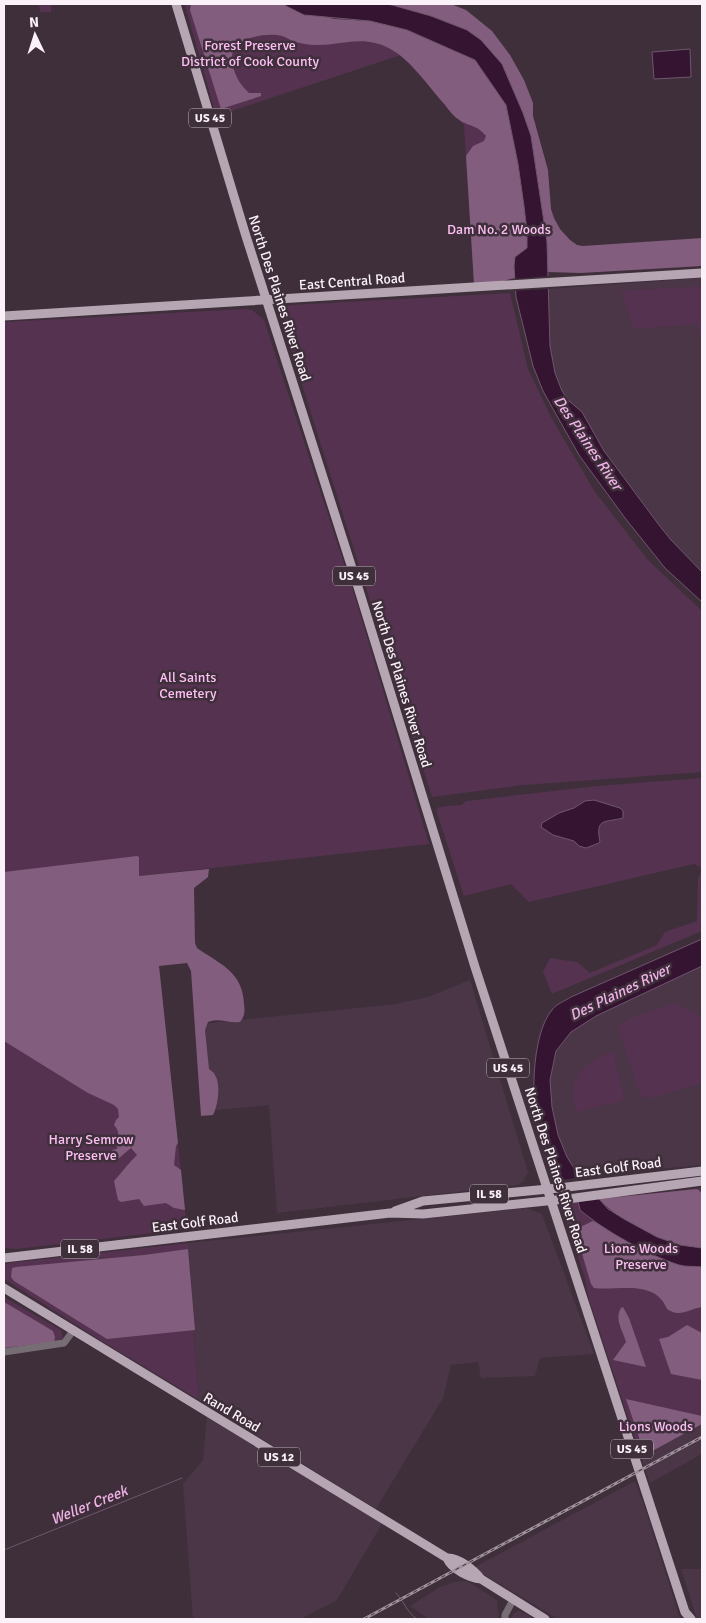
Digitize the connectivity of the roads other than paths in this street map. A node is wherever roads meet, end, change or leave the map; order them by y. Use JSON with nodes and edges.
{"nodes":[{"id":1,"x":176,"y":4,"type":"edge"},
{"id":2,"x":702,"y":273,"type":"edge"},
{"id":3,"x":267,"y":300,"type":"junction"},
{"id":4,"x":4,"y":316,"type":"edge"},
{"id":5,"x":702,"y":1171,"type":"edge"},
{"id":6,"x":702,"y":1181,"type":"edge"},
{"id":7,"x":547,"y":1189,"type":"junction"},
{"id":8,"x":551,"y":1200,"type":"junction"},
{"id":9,"x":390,"y":1213,"type":"junction"},
{"id":10,"x":4,"y":1258,"type":"edge"},
{"id":11,"x":4,"y":1288,"type":"edge"},
{"id":12,"x":73,"y":1331,"type":"junction"},
{"id":13,"x":4,"y":1352,"type":"edge"},
{"id":14,"x":513,"y":1600,"type":"junction"},
{"id":15,"x":686,"y":1617,"type":"edge"},
{"id":16,"x":505,"y":1619,"type":"edge"},
{"id":17,"x":545,"y":1619,"type":"edge"}],
"edges":[{"from":1,"to":3,"type":"main road","name":"North Des Plaines River Road","number":"US 45"},
{"from":2,"to":3,"type":"main road","name":"East Central Road"},
{"from":3,"to":4,"type":"main road","name":"East Central Road"},
{"from":3,"to":7,"type":"main road","name":"North Des Plaines River Road","number":"US 45"},
{"from":5,"to":7,"type":"main road","name":"East Golf Road","number":"IL 58"},
{"from":6,"to":8,"type":"main road","name":"East Golf Road","number":"IL 58"},
{"from":7,"to":8,"type":"main road","name":"North Des Plaines River Road","number":"US 45"},
{"from":7,"to":9,"type":"main road","name":"East Golf Road","number":"IL 58"},
{"from":8,"to":9,"type":"main road","name":"East Golf Road","number":"IL 58"},
{"from":8,"to":15,"type":"main road","name":"North Des Plaines River Road","number":"US 45"},
{"from":9,"to":10,"type":"main road","name":"East Golf Road","number":"IL 58"},
{"from":11,"to":12,"type":"main road","name":"Rand Road","number":"US 12"},
{"from":12,"to":13,"type":"street"},
{"from":12,"to":14,"type":"main road","name":"Rand Road","number":"US 12"},
{"from":14,"to":16,"type":"street"},
{"from":14,"to":17,"type":"main road","name":"Rand Road","number":"US 12"}]}
